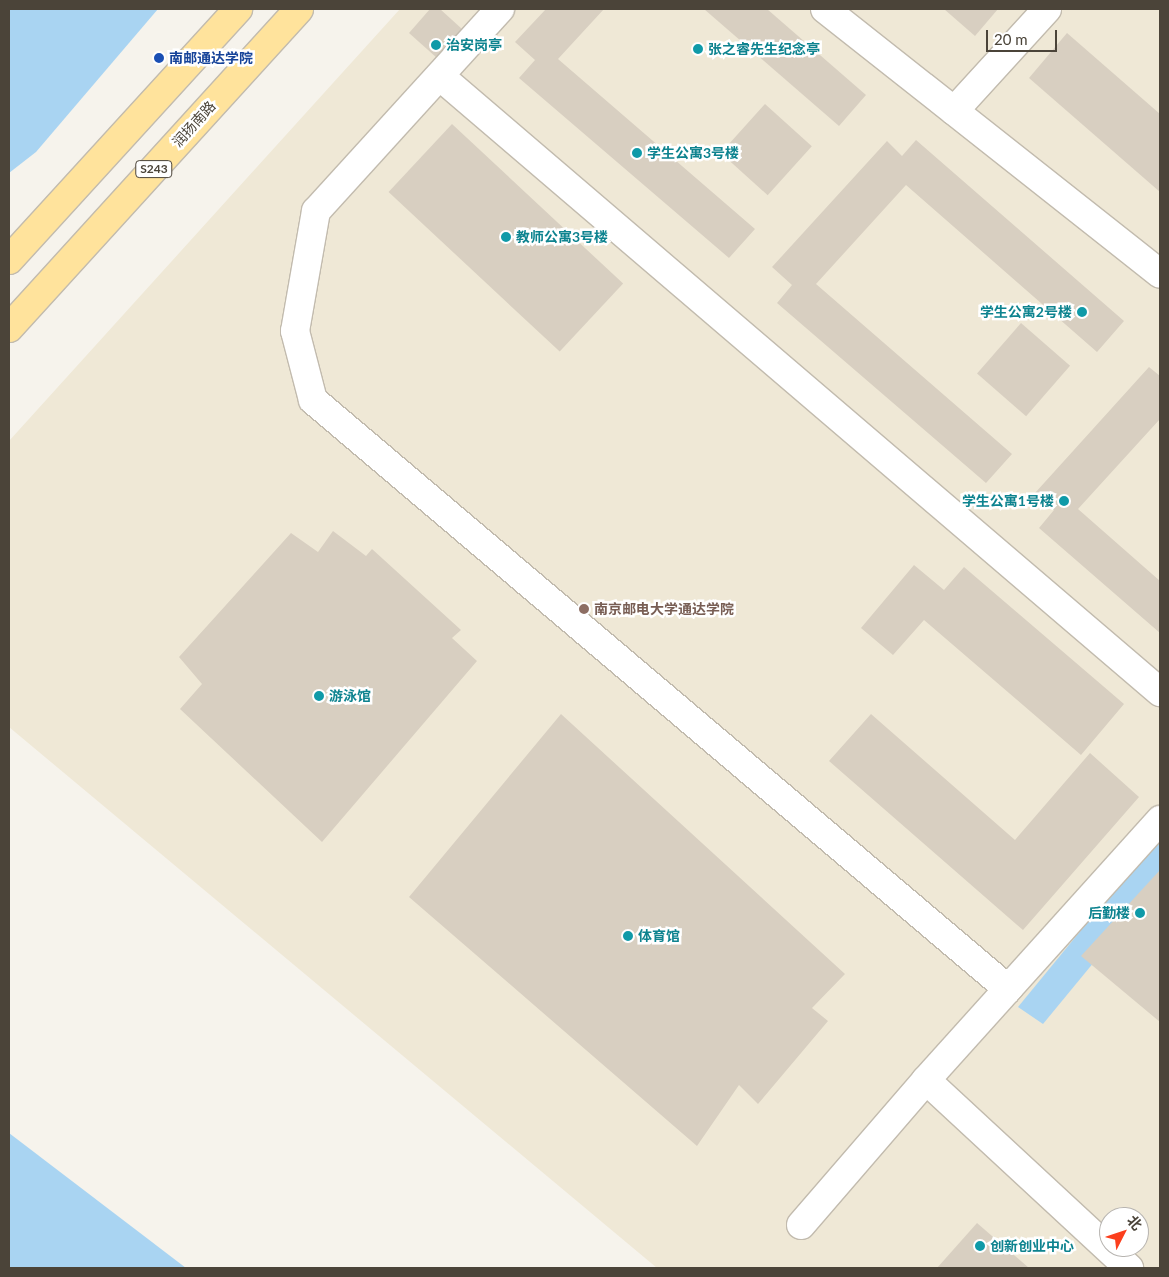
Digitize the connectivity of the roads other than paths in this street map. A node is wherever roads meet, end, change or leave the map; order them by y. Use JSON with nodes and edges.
{"nodes":[{"id":1,"x":238,"y":9,"type":"edge"},
{"id":2,"x":299,"y":9,"type":"edge"},
{"id":3,"x":500,"y":9,"type":"edge"},
{"id":4,"x":826,"y":9,"type":"edge"},
{"id":5,"x":1047,"y":9,"type":"edge"},
{"id":6,"x":442,"y":78,"type":"junction"},
{"id":7,"x":954,"y":111,"type":"junction"},
{"id":8,"x":9,"y":260,"type":"edge"},
{"id":9,"x":1160,"y":274,"type":"edge"},
{"id":10,"x":9,"y":328,"type":"edge"},
{"id":11,"x":1160,"y":692,"type":"edge"},
{"id":12,"x":1160,"y":820,"type":"edge"},
{"id":13,"x":1008,"y":989,"type":"junction"},
{"id":14,"x":926,"y":1080,"type":"junction"},
{"id":15,"x":802,"y":1226,"type":"dead end"},
{"id":16,"x":1129,"y":1268,"type":"edge"}],
"edges":[{"from":1,"to":8,"type":"main road"},
{"from":2,"to":10,"type":"main road","name":"润扬南路","number":"S243"},
{"from":3,"to":6,"type":"lane"},
{"from":4,"to":7,"type":"lane"},
{"from":5,"to":7,"type":"lane"},
{"from":6,"to":11,"type":"lane"},
{"from":6,"to":13,"type":"lane"},
{"from":7,"to":9,"type":"lane"},
{"from":12,"to":13,"type":"lane"},
{"from":13,"to":14,"type":"lane"},
{"from":14,"to":15,"type":"lane"},
{"from":14,"to":16,"type":"lane"}]}
